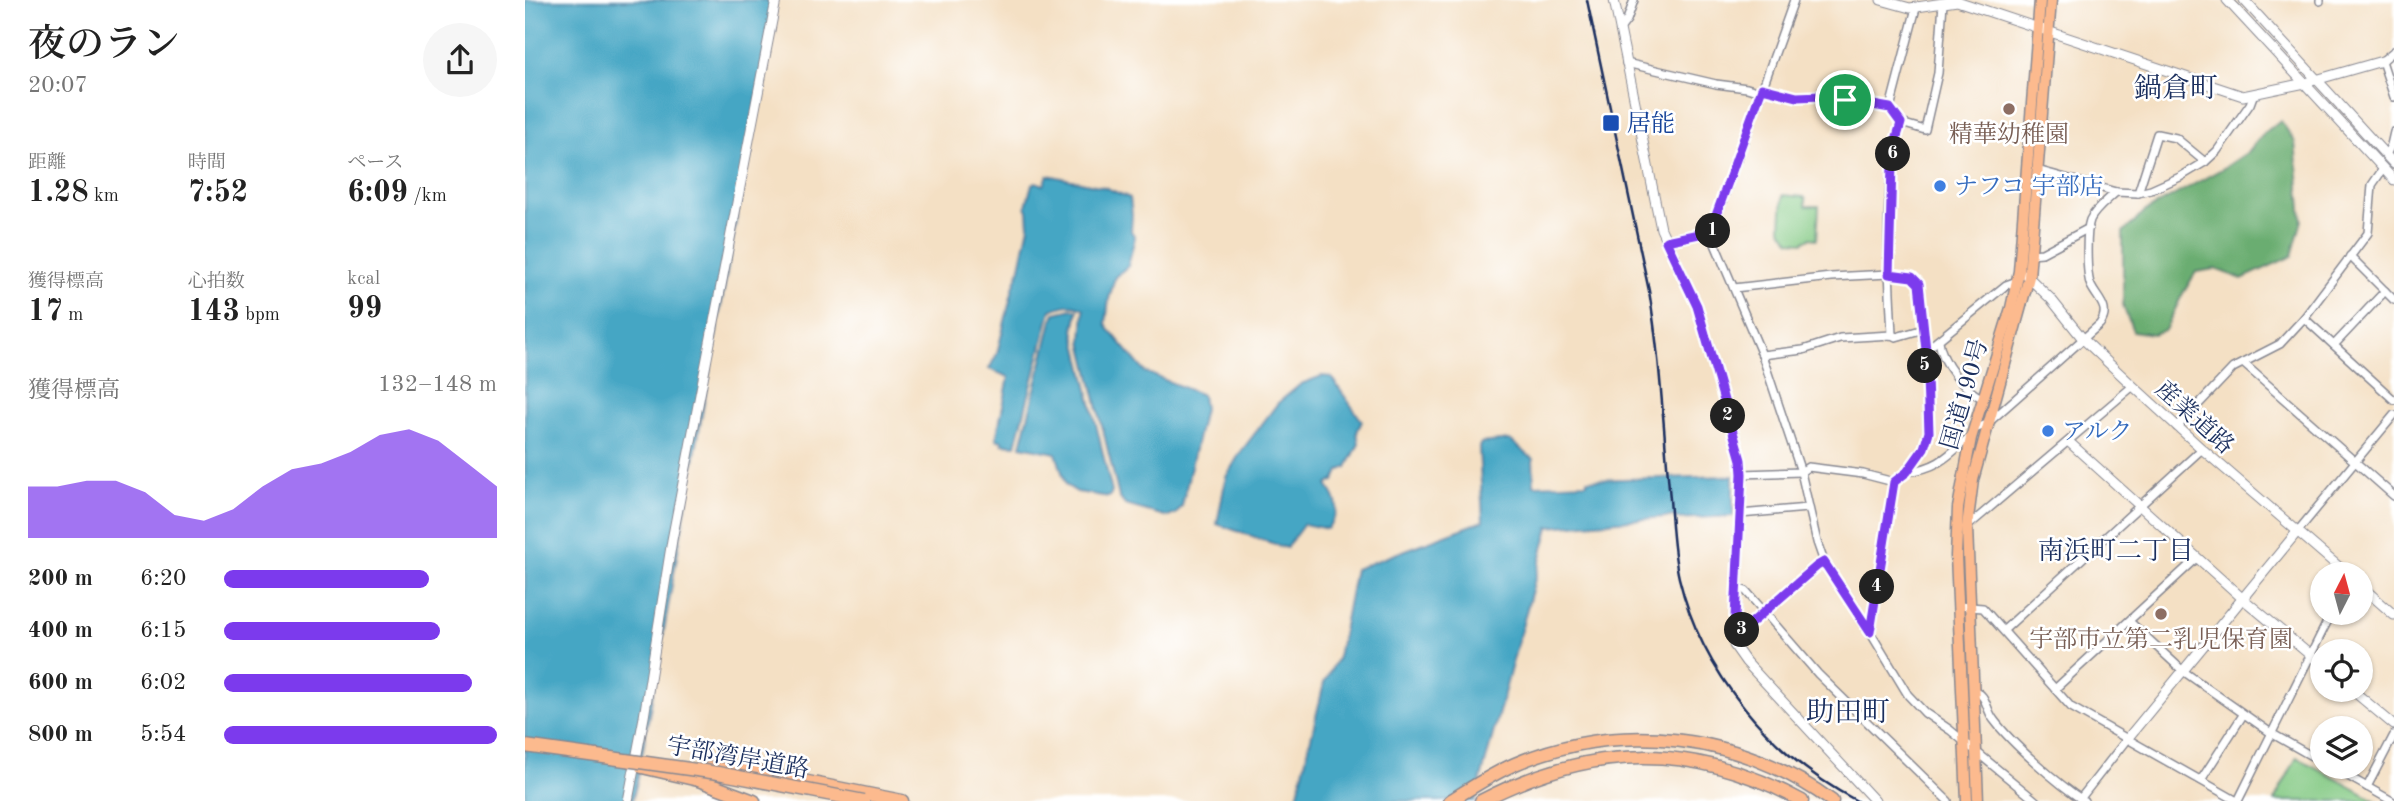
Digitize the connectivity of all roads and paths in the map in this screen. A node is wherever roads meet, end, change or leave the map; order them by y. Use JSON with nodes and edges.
{"nodes":[{"id":1,"x":776,"y":0,"type":"edge"},
{"id":2,"x":1614,"y":0,"type":"edge"},
{"id":3,"x":1634,"y":0,"type":"edge"},
{"id":4,"x":1794,"y":0,"type":"edge"},
{"id":5,"x":1881,"y":0,"type":"edge"},
{"id":6,"x":2040,"y":0,"type":"edge"},
{"id":7,"x":2051,"y":0,"type":"edge"},
{"id":8,"x":2227,"y":0,"type":"edge"},
{"id":9,"x":2244,"y":0,"type":"edge"},
{"id":10,"x":1943,"y":3,"type":"junction"},
{"id":11,"x":1919,"y":5,"type":"edge"},
{"id":12,"x":1620,"y":29,"type":"junction"},
{"id":13,"x":2043,"y":31,"type":"junction"},
{"id":14,"x":2394,"y":51,"type":"edge"},
{"id":15,"x":2382,"y":61,"type":"junction"},
{"id":16,"x":1626,"y":63,"type":"junction"},
{"id":17,"x":2319,"y":80,"type":"junction"},
{"id":18,"x":2305,"y":83,"type":"junction"},
{"id":19,"x":1761,"y":90,"type":"junction"},
{"id":20,"x":2253,"y":96,"type":"junction"},
{"id":21,"x":2394,"y":97,"type":"edge"},
{"id":22,"x":1890,"y":108,"type":"junction"},
{"id":23,"x":1901,"y":123,"type":"junction"},
{"id":24,"x":2394,"y":132,"type":"edge"},
{"id":25,"x":2386,"y":155,"type":"junction"},
{"id":26,"x":2206,"y":162,"type":"junction"},
{"id":27,"x":2394,"y":164,"type":"edge"},
{"id":28,"x":2383,"y":169,"type":"junction"},
{"id":29,"x":2037,"y":170,"type":"junction"},
{"id":30,"x":2394,"y":180,"type":"edge"},
{"id":31,"x":2116,"y":192,"type":"junction"},
{"id":32,"x":2138,"y":193,"type":"junction"},
{"id":33,"x":2089,"y":228,"type":"junction"},
{"id":34,"x":1713,"y":231,"type":"junction"},
{"id":35,"x":1666,"y":241,"type":"junction"},
{"id":36,"x":2031,"y":254,"type":"junction"},
{"id":37,"x":2350,"y":256,"type":"junction"},
{"id":38,"x":1889,"y":274,"type":"junction"},
{"id":39,"x":2022,"y":276,"type":"junction"},
{"id":40,"x":1734,"y":288,"type":"junction"},
{"id":41,"x":2385,"y":291,"type":"junction"},
{"id":42,"x":2394,"y":300,"type":"edge"},
{"id":43,"x":2304,"y":318,"type":"junction"},
{"id":44,"x":1924,"y":329,"type":"junction"},
{"id":45,"x":1892,"y":335,"type":"junction"},
{"id":46,"x":2083,"y":339,"type":"junction"},
{"id":47,"x":1939,"y":341,"type":"junction"},
{"id":48,"x":2334,"y":345,"type":"junction"},
{"id":49,"x":1926,"y":350,"type":"junction"},
{"id":50,"x":1762,"y":355,"type":"junction"},
{"id":51,"x":2243,"y":363,"type":"junction"},
{"id":52,"x":2133,"y":386,"type":"junction"},
{"id":53,"x":1984,"y":399,"type":"junction"},
{"id":54,"x":2394,"y":400,"type":"edge"},
{"id":55,"x":2394,"y":415,"type":"edge"},
{"id":56,"x":1987,"y":424,"type":"junction"},
{"id":57,"x":2177,"y":427,"type":"junction"},
{"id":58,"x":1973,"y":434,"type":"junction"},
{"id":59,"x":2069,"y":442,"type":"junction"},
{"id":60,"x":2202,"y":449,"type":"junction"},
{"id":61,"x":1944,"y":460,"type":"junction"},
{"id":62,"x":2355,"y":461,"type":"junction"},
{"id":63,"x":1965,"y":467,"type":"junction"},
{"id":64,"x":1801,"y":472,"type":"junction"},
{"id":65,"x":1907,"y":472,"type":"junction"},
{"id":66,"x":1742,"y":474,"type":"junction"},
{"id":67,"x":1894,"y":482,"type":"junction"},
{"id":68,"x":2394,"y":496,"type":"edge"},
{"id":69,"x":2140,"y":506,"type":"junction"},
{"id":70,"x":1808,"y":508,"type":"junction"},
{"id":71,"x":1740,"y":514,"type":"junction"},
{"id":72,"x":1967,"y":527,"type":"junction"},
{"id":73,"x":2297,"y":532,"type":"junction"},
{"id":74,"x":2197,"y":558,"type":"junction"},
{"id":75,"x":1824,"y":562,"type":"junction"},
{"id":76,"x":2333,"y":562,"type":"edge"},
{"id":77,"x":1736,"y":588,"type":"junction"},
{"id":78,"x":2373,"y":597,"type":"edge"},
{"id":79,"x":2242,"y":598,"type":"junction"},
{"id":80,"x":1963,"y":606,"type":"junction"},
{"id":81,"x":1763,"y":611,"type":"junction"},
{"id":82,"x":2394,"y":615,"type":"edge"},
{"id":83,"x":2130,"y":622,"type":"junction"},
{"id":84,"x":2004,"y":630,"type":"junction"},
{"id":85,"x":1870,"y":632,"type":"junction"},
{"id":86,"x":1734,"y":638,"type":"junction"},
{"id":87,"x":2310,"y":655,"type":"joint"},
{"id":88,"x":2183,"y":671,"type":"junction"},
{"id":89,"x":2055,"y":689,"type":"junction"},
{"id":90,"x":1973,"y":690,"type":"junction"},
{"id":91,"x":2366,"y":702,"type":"edge"},
{"id":92,"x":2243,"y":715,"type":"junction"},
{"id":93,"x":2394,"y":725,"type":"edge"},
{"id":94,"x":2271,"y":733,"type":"junction"},
{"id":95,"x":2394,"y":735,"type":"edge"},
{"id":96,"x":2127,"y":738,"type":"junction"},
{"id":97,"x":1965,"y":741,"type":"junction"},
{"id":98,"x":525,"y":746,"type":"edge"},
{"id":99,"x":1975,"y":750,"type":"junction"},
{"id":100,"x":2310,"y":755,"type":"edge"},
{"id":101,"x":641,"y":764,"type":"junction"},
{"id":102,"x":2353,"y":779,"type":"edge"},
{"id":103,"x":2201,"y":780,"type":"junction"},
{"id":104,"x":2367,"y":787,"type":"junction"},
{"id":105,"x":748,"y":799,"type":"edge"},
{"id":106,"x":2082,"y":800,"type":"edge"},
{"id":107,"x":628,"y":801,"type":"edge"},
{"id":108,"x":830,"y":801,"type":"edge"},
{"id":109,"x":864,"y":801,"type":"edge"},
{"id":110,"x":902,"y":801,"type":"edge"},
{"id":111,"x":1450,"y":801,"type":"edge"},
{"id":112,"x":1481,"y":801,"type":"edge"},
{"id":113,"x":1802,"y":801,"type":"edge"},
{"id":114,"x":1832,"y":801,"type":"edge"},
{"id":115,"x":1875,"y":801,"type":"edge"},
{"id":116,"x":1948,"y":801,"type":"edge"},
{"id":117,"x":1967,"y":801,"type":"edge"},
{"id":118,"x":1978,"y":801,"type":"edge"},
{"id":119,"x":2036,"y":801,"type":"edge"},
{"id":120,"x":2238,"y":801,"type":"edge"},
{"id":121,"x":2392,"y":801,"type":"edge"}],
"edges":[{"from":1,"to":101,"type":"street"},
{"from":2,"to":12,"type":"street"},
{"from":3,"to":12,"type":"street"},
{"from":4,"to":19,"type":"street"},
{"from":5,"to":11,"type":"street"},
{"from":6,"to":13,"type":"highway","name":"国道190号"},
{"from":7,"to":13,"type":"highway","name":"国道190号"},
{"from":8,"to":18,"type":"street"},
{"from":9,"to":17,"type":"street"},
{"from":10,"to":11,"type":"street"},
{"from":10,"to":13,"type":"street"},
{"from":10,"to":23,"type":"street"},
{"from":11,"to":22,"type":"street"},
{"from":12,"to":16,"type":"street"},
{"from":13,"to":20,"type":"street"},
{"from":13,"to":29,"type":"highway","name":"国道190号"},
{"from":13,"to":39,"type":"highway","name":"国道190号"},
{"from":14,"to":15,"type":"street"},
{"from":15,"to":17,"type":"street"},
{"from":15,"to":21,"type":"street"},
{"from":16,"to":19,"type":"street"},
{"from":16,"to":35,"type":"street"},
{"from":17,"to":18,"type":"street"},
{"from":17,"to":25,"type":"street"},
{"from":18,"to":20,"type":"street"},
{"from":18,"to":28,"type":"street"},
{"from":19,"to":22,"type":"street"},
{"from":19,"to":34,"type":"street"},
{"from":20,"to":26,"type":"street"},
{"from":22,"to":23,"type":"street"},
{"from":23,"to":38,"type":"street"},
{"from":24,"to":25,"type":"street"},
{"from":25,"to":27,"type":"street"},
{"from":26,"to":32,"type":"street"},
{"from":26,"to":32,"type":"street"},
{"from":28,"to":30,"type":"street"},
{"from":28,"to":37,"type":"street"},
{"from":29,"to":31,"type":"street"},
{"from":29,"to":36,"type":"highway","name":"国道190号"},
{"from":31,"to":32,"type":"street"},
{"from":31,"to":33,"type":"street"},
{"from":33,"to":36,"type":"street"},
{"from":33,"to":46,"type":"street"},
{"from":34,"to":35,"type":"street"},
{"from":34,"to":40,"type":"street"},
{"from":35,"to":66,"type":"street"},
{"from":36,"to":39,"type":"highway","name":"国道190号"},
{"from":37,"to":41,"type":"street"},
{"from":37,"to":43,"type":"street"},
{"from":38,"to":40,"type":"street"},
{"from":38,"to":44,"type":"street"},
{"from":38,"to":45,"type":"street"},
{"from":39,"to":46,"type":"street","name":"産業道路"},
{"from":39,"to":47,"type":"street"},
{"from":39,"to":53,"type":"highway","name":"国道190号"},
{"from":39,"to":56,"type":"highway","name":"国道190号"},
{"from":40,"to":50,"type":"street"},
{"from":41,"to":42,"type":"street"},
{"from":41,"to":48,"type":"street"},
{"from":43,"to":48,"type":"street"},
{"from":43,"to":51,"type":"street"},
{"from":44,"to":45,"type":"street"},
{"from":44,"to":49,"type":"street"},
{"from":45,"to":50,"type":"street"},
{"from":46,"to":52,"type":"street","name":"産業道路"},
{"from":46,"to":56,"type":"street"},
{"from":47,"to":49,"type":"street"},
{"from":47,"to":53,"type":"street"},
{"from":48,"to":54,"type":"street"},
{"from":49,"to":65,"type":"street"},
{"from":50,"to":64,"type":"street"},
{"from":51,"to":57,"type":"street"},
{"from":51,"to":62,"type":"street"},
{"from":52,"to":57,"type":"street","name":"産業道路"},
{"from":52,"to":59,"type":"street"},
{"from":53,"to":58,"type":"highway","name":"国道190号"},
{"from":55,"to":62,"type":"street"},
{"from":56,"to":58,"type":"street"},
{"from":56,"to":72,"type":"highway","name":"国道190号"},
{"from":57,"to":60,"type":"street","name":"産業道路"},
{"from":58,"to":61,"type":"street"},
{"from":58,"to":63,"type":"highway","name":"国道190号"},
{"from":59,"to":69,"type":"street"},
{"from":59,"to":72,"type":"street"},
{"from":60,"to":69,"type":"street"},
{"from":60,"to":73,"type":"street","name":"産業道路"},
{"from":61,"to":63,"type":"street"},
{"from":61,"to":65,"type":"street"},
{"from":62,"to":68,"type":"street"},
{"from":62,"to":73,"type":"street"},
{"from":63,"to":80,"type":"highway","name":"国道190号"},
{"from":64,"to":66,"type":"street"},
{"from":64,"to":67,"type":"street"},
{"from":64,"to":70,"type":"street"},
{"from":65,"to":67,"type":"street"},
{"from":66,"to":71,"type":"street"},
{"from":67,"to":85,"type":"street"},
{"from":69,"to":74,"type":"street"},
{"from":69,"to":84,"type":"street"},
{"from":70,"to":71,"type":"street"},
{"from":70,"to":75,"type":"street"},
{"from":71,"to":77,"type":"street"},
{"from":72,"to":80,"type":"highway","name":"国道190号"},
{"from":73,"to":76,"type":"street","name":"産業道路"},
{"from":73,"to":79,"type":"street"},
{"from":74,"to":79,"type":"street"},
{"from":74,"to":83,"type":"street"},
{"from":75,"to":81,"type":"street"},
{"from":75,"to":85,"type":"street"},
{"from":77,"to":81,"type":"street"},
{"from":77,"to":86,"type":"street"},
{"from":78,"to":82,"type":"street"},
{"from":79,"to":87,"type":"street"},
{"from":79,"to":88,"type":"street"},
{"from":80,"to":84,"type":"street"},
{"from":80,"to":90,"type":"highway","name":"国道190号"},
{"from":80,"to":97,"type":"highway","name":"国道190号"},
{"from":81,"to":86,"type":"street"},
{"from":81,"to":116,"type":"street"},
{"from":83,"to":88,"type":"street"},
{"from":83,"to":89,"type":"street"},
{"from":84,"to":89,"type":"street"},
{"from":85,"to":97,"type":"street"},
{"from":86,"to":115,"type":"street"},
{"from":87,"to":94,"type":"street"},
{"from":88,"to":92,"type":"street"},
{"from":88,"to":96,"type":"street"},
{"from":89,"to":96,"type":"street"},
{"from":90,"to":99,"type":"highway","name":"国道190号"},
{"from":90,"to":106,"type":"street"},
{"from":91,"to":93,"type":"street"},
{"from":92,"to":94,"type":"street"},
{"from":92,"to":103,"type":"street"},
{"from":94,"to":100,"type":"street"},
{"from":94,"to":120,"type":"street"},
{"from":95,"to":104,"type":"street"},
{"from":96,"to":103,"type":"street"},
{"from":96,"to":106,"type":"street"},
{"from":97,"to":99,"type":"street"},
{"from":97,"to":117,"type":"highway","name":"国道190号"},
{"from":98,"to":101,"type":"highway","name":"宇部湾岸道路","bridge":true},
{"from":99,"to":118,"type":"highway","name":"国道190号"},
{"from":99,"to":119,"type":"street"},
{"from":101,"to":105,"type":"highway"},
{"from":101,"to":107,"type":"street"},
{"from":101,"to":108,"type":"highway","name":"宇部湾岸道路","bridge":true},
{"from":101,"to":109,"type":"highway","name":"宇部湾岸道路","bridge":true},
{"from":101,"to":110,"type":"highway"},
{"from":102,"to":104,"type":"street"},
{"from":103,"to":120,"type":"street"},
{"from":104,"to":121,"type":"street"},
{"from":111,"to":114,"type":"highway"},
{"from":112,"to":113,"type":"highway"}]}
